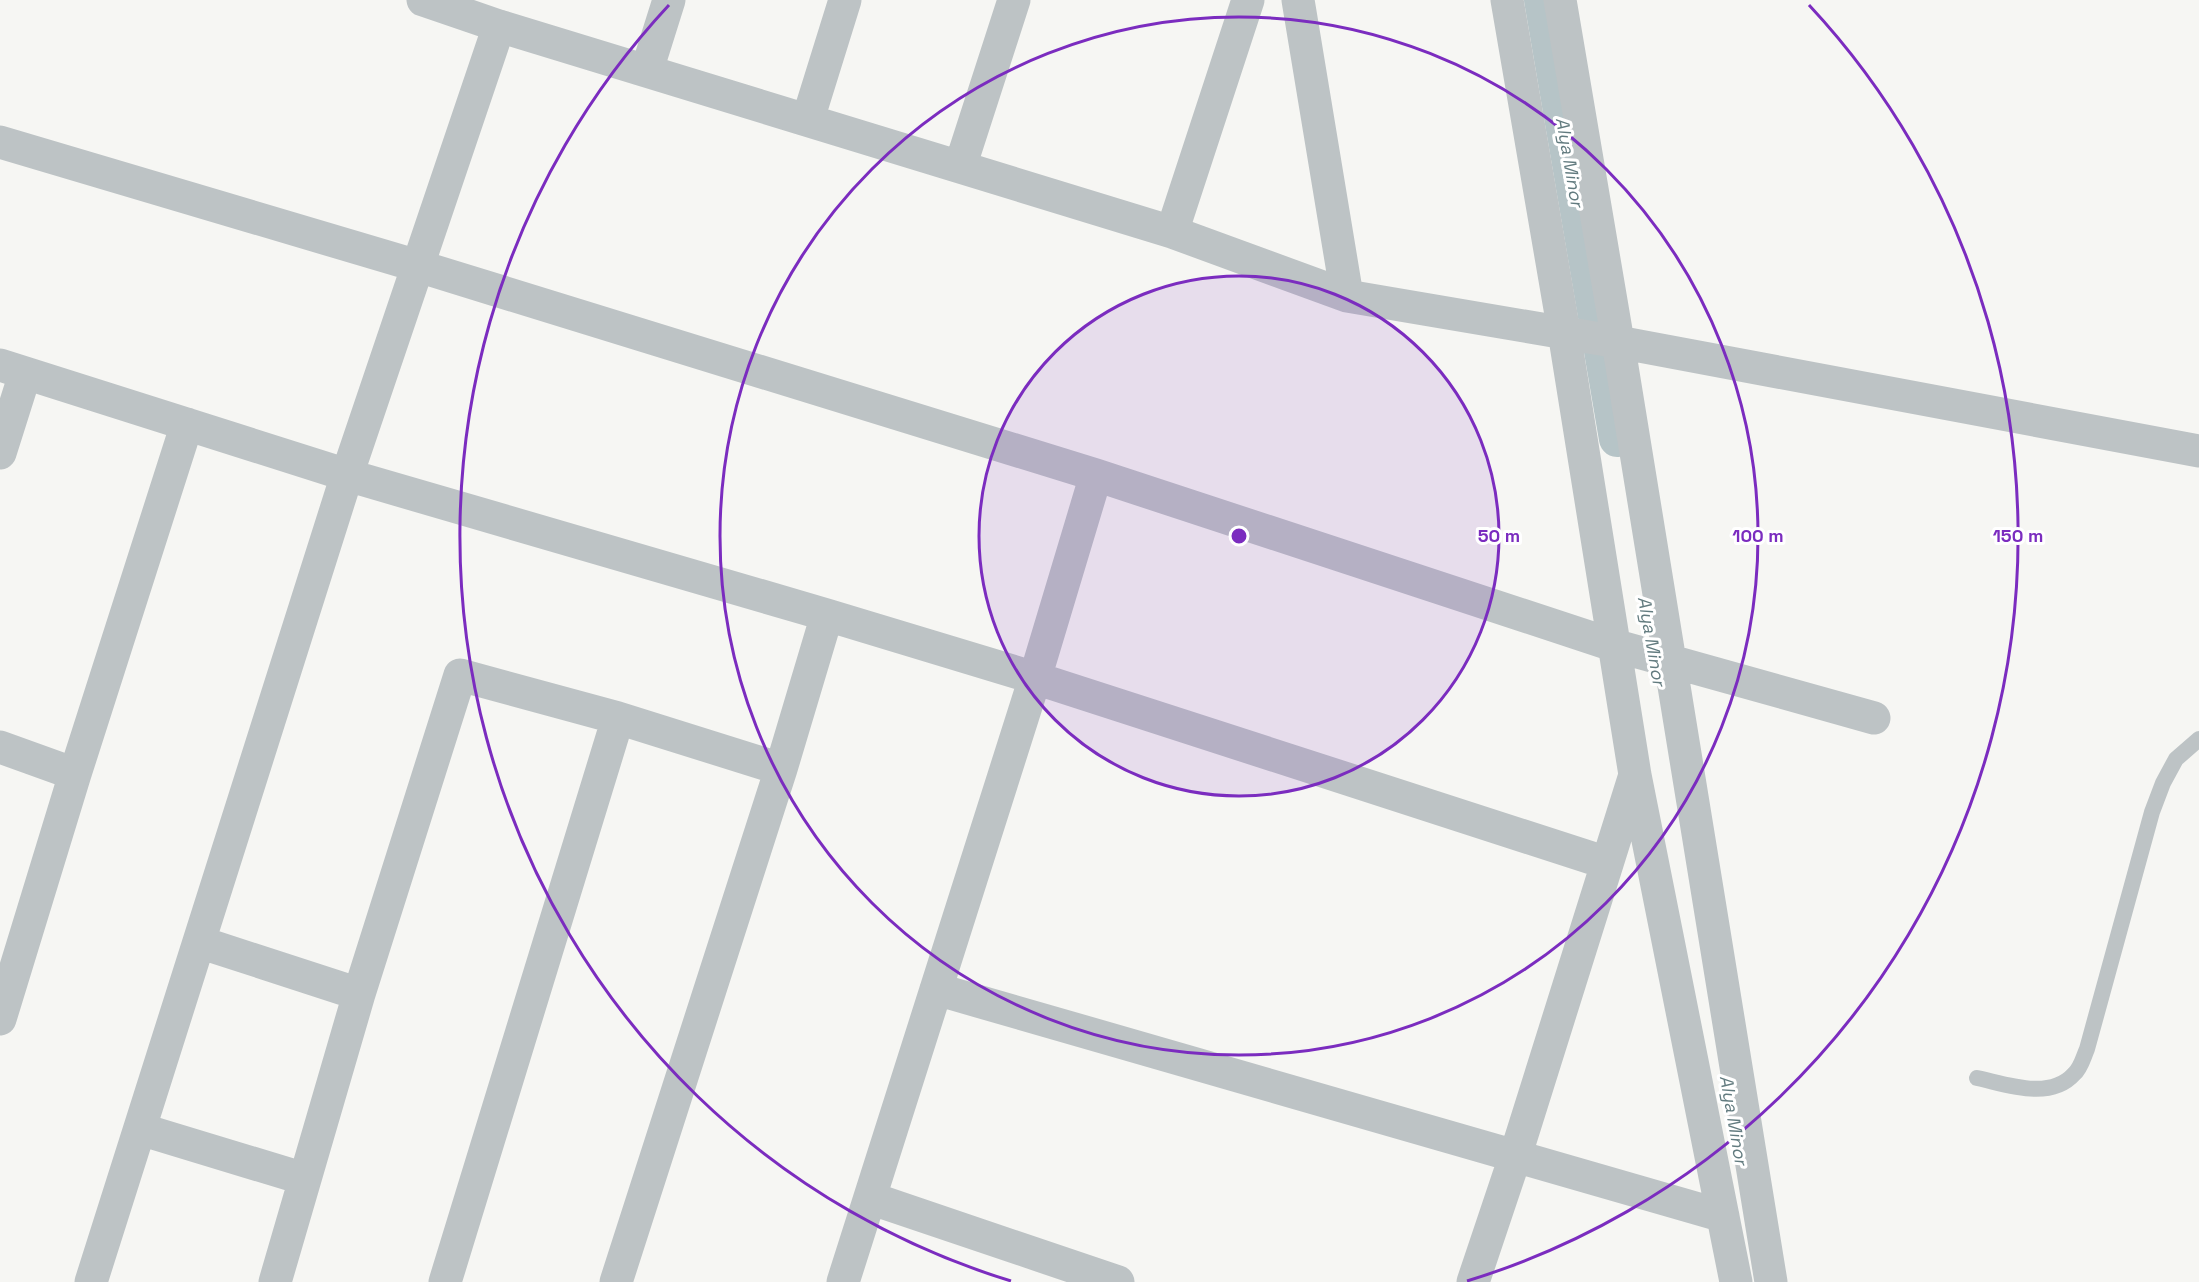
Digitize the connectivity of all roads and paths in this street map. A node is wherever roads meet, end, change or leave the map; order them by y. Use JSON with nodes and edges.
{"nodes":[{"id":1,"x":423,"y":0,"type":"edge"},
{"id":2,"x":669,"y":0,"type":"edge"},
{"id":3,"x":845,"y":0,"type":"edge"},
{"id":4,"x":1014,"y":0,"type":"edge"},
{"id":5,"x":1248,"y":0,"type":"edge"},
{"id":6,"x":1298,"y":0,"type":"edge"},
{"id":7,"x":1507,"y":0,"type":"edge"},
{"id":8,"x":1560,"y":0,"type":"edge"},
{"id":9,"x":499,"y":26,"type":"junction"},
{"id":10,"x":646,"y":70,"type":"junction"},
{"id":11,"x":808,"y":119,"type":"junction"},
{"id":12,"x":0,"y":142,"type":"edge"},
{"id":13,"x":960,"y":167,"type":"junction"},
{"id":14,"x":1172,"y":232,"type":"junction"},
{"id":15,"x":418,"y":266,"type":"junction"},
{"id":16,"x":1347,"y":296,"type":"junction"},
{"id":17,"x":1564,"y":332,"type":"junction"},
{"id":18,"x":1618,"y":342,"type":"junction"},
{"id":19,"x":12,"y":370,"type":"edge"},
{"id":20,"x":187,"y":424,"type":"junction"},
{"id":21,"x":2199,"y":451,"type":"edge"},
{"id":22,"x":0,"y":453,"type":"edge"},
{"id":23,"x":346,"y":475,"type":"junction"},
{"id":24,"x":1096,"y":475,"type":"junction"},
{"id":25,"x":827,"y":615,"type":"junction"},
{"id":26,"x":1613,"y":645,"type":"junction"},
{"id":27,"x":1669,"y":662,"type":"junction"},
{"id":28,"x":1035,"y":678,"type":"junction"},
{"id":29,"x":618,"y":718,"type":"junction"},
{"id":30,"x":1874,"y":718,"type":"dead end"},
{"id":31,"x":2199,"y":739,"type":"edge"},
{"id":32,"x":0,"y":747,"type":"edge"},
{"id":33,"x":781,"y":770,"type":"junction"},
{"id":34,"x":75,"y":774,"type":"junction"},
{"id":35,"x":1635,"y":775,"type":"junction"},
{"id":36,"x":1607,"y":863,"type":"junction"},
{"id":37,"x":199,"y":942,"type":"junction"},
{"id":38,"x":936,"y":989,"type":"junction"},
{"id":39,"x":359,"y":994,"type":"junction"},
{"id":40,"x":0,"y":1019,"type":"edge"},
{"id":41,"x":1977,"y":1078,"type":"dead end"},
{"id":42,"x":140,"y":1129,"type":"junction"},
{"id":43,"x":1515,"y":1157,"type":"junction"},
{"id":44,"x":305,"y":1179,"type":"junction"},
{"id":45,"x":870,"y":1198,"type":"junction"},
{"id":46,"x":1723,"y":1216,"type":"junction"},
{"id":47,"x":92,"y":1282,"type":"edge"},
{"id":48,"x":275,"y":1282,"type":"edge"},
{"id":49,"x":445,"y":1282,"type":"edge"},
{"id":50,"x":615,"y":1282,"type":"edge"},
{"id":51,"x":843,"y":1282,"type":"edge"},
{"id":52,"x":1118,"y":1282,"type":"edge"},
{"id":53,"x":1473,"y":1282,"type":"edge"},
{"id":54,"x":1736,"y":1282,"type":"edge"},
{"id":55,"x":1771,"y":1282,"type":"edge"}],
"edges":[{"from":1,"to":9,"type":"street"},
{"from":2,"to":10,"type":"street"},
{"from":3,"to":11,"type":"street"},
{"from":4,"to":13,"type":"street"},
{"from":5,"to":14,"type":"street"},
{"from":6,"to":16,"type":"street"},
{"from":7,"to":17,"type":"street"},
{"from":8,"to":18,"type":"street"},
{"from":9,"to":10,"type":"street"},
{"from":9,"to":15,"type":"street"},
{"from":10,"to":11,"type":"street"},
{"from":11,"to":13,"type":"street"},
{"from":12,"to":15,"type":"street"},
{"from":13,"to":14,"type":"street"},
{"from":14,"to":16,"type":"street"},
{"from":15,"to":23,"type":"street"},
{"from":15,"to":24,"type":"street"},
{"from":16,"to":17,"type":"street"},
{"from":17,"to":18,"type":"street"},
{"from":17,"to":26,"type":"street"},
{"from":18,"to":21,"type":"street"},
{"from":18,"to":27,"type":"street"},
{"from":19,"to":20,"type":"street"},
{"from":19,"to":22,"type":"street"},
{"from":20,"to":23,"type":"street"},
{"from":20,"to":34,"type":"street"},
{"from":23,"to":25,"type":"street"},
{"from":23,"to":37,"type":"street"},
{"from":24,"to":26,"type":"street"},
{"from":24,"to":28,"type":"street"},
{"from":25,"to":28,"type":"street"},
{"from":25,"to":33,"type":"street"},
{"from":26,"to":27,"type":"street"},
{"from":26,"to":35,"type":"street"},
{"from":27,"to":30,"type":"street"},
{"from":27,"to":55,"type":"street"},
{"from":28,"to":36,"type":"street"},
{"from":28,"to":38,"type":"street"},
{"from":29,"to":33,"type":"street"},
{"from":29,"to":39,"type":"street"},
{"from":29,"to":49,"type":"street"},
{"from":31,"to":41,"type":"lane"},
{"from":32,"to":34,"type":"street"},
{"from":33,"to":50,"type":"street"},
{"from":34,"to":40,"type":"street"},
{"from":35,"to":36,"type":"street"},
{"from":35,"to":46,"type":"street"},
{"from":36,"to":43,"type":"street"},
{"from":37,"to":39,"type":"street"},
{"from":37,"to":42,"type":"street"},
{"from":38,"to":43,"type":"street"},
{"from":38,"to":45,"type":"street"},
{"from":39,"to":44,"type":"street"},
{"from":42,"to":44,"type":"street"},
{"from":42,"to":47,"type":"street"},
{"from":43,"to":46,"type":"street"},
{"from":43,"to":53,"type":"street"},
{"from":44,"to":48,"type":"street"},
{"from":45,"to":51,"type":"street"},
{"from":45,"to":52,"type":"street"},
{"from":46,"to":54,"type":"street"}]}
